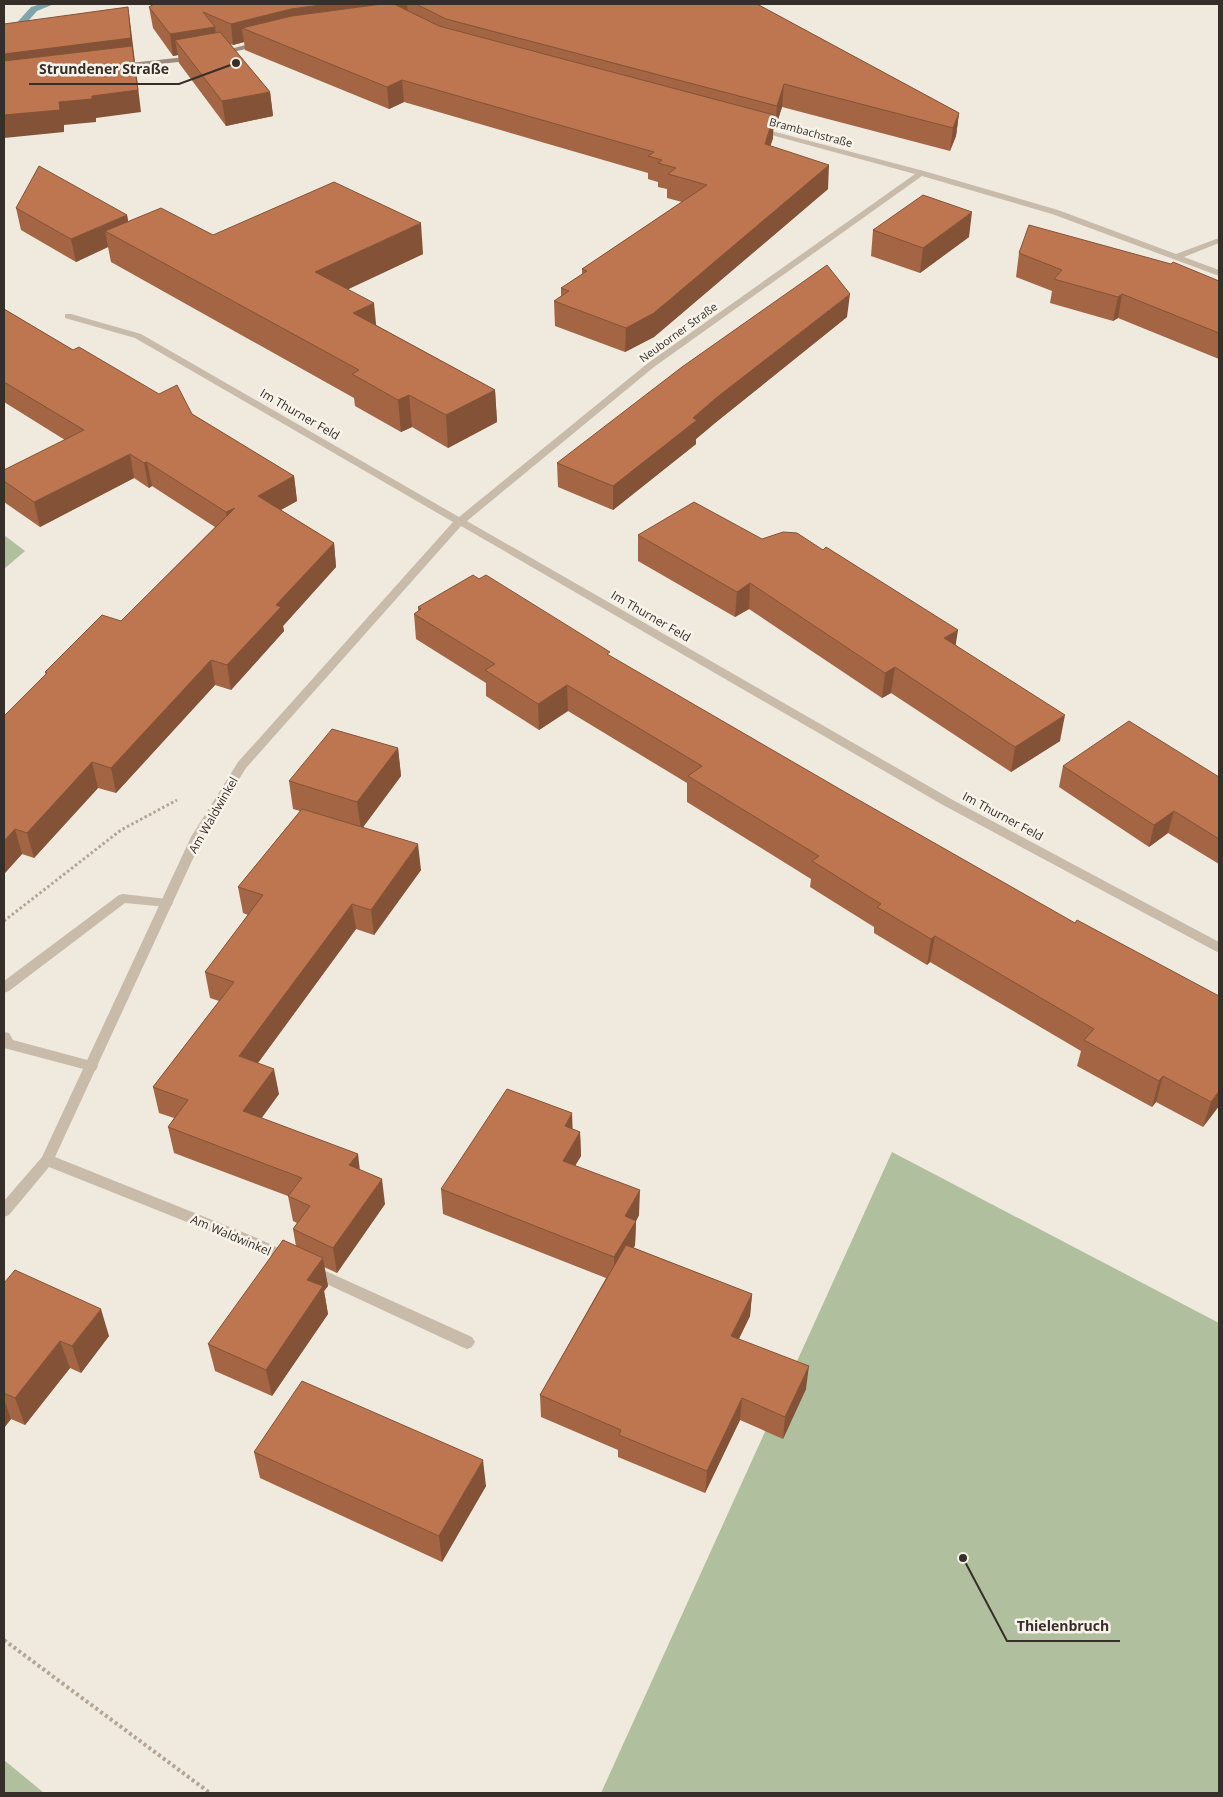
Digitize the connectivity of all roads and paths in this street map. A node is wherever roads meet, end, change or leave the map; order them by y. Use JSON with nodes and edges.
{"nodes":[{"id":1,"x":267,"y":41,"type":"edge"},
{"id":2,"x":214,"y":54,"type":"edge"},
{"id":3,"x":206,"y":56,"type":"edge"},
{"id":4,"x":111,"y":67,"type":"edge"},
{"id":5,"x":749,"y":126,"type":"edge"},
{"id":6,"x":921,"y":173,"type":"junction"},
{"id":7,"x":1219,"y":240,"type":"edge"},
{"id":8,"x":1178,"y":256,"type":"junction"},
{"id":9,"x":1219,"y":273,"type":"edge"},
{"id":10,"x":68,"y":316,"type":"dead end"},
{"id":11,"x":459,"y":522,"type":"junction"},
{"id":12,"x":181,"y":798,"type":"dead end"},
{"id":13,"x":167,"y":903,"type":"junction"},
{"id":14,"x":4,"y":921,"type":"edge"},
{"id":15,"x":1219,"y":948,"type":"edge"},
{"id":16,"x":4,"y":988,"type":"edge"},
{"id":17,"x":4,"y":1037,"type":"edge"},
{"id":18,"x":91,"y":1066,"type":"junction"},
{"id":19,"x":47,"y":1160,"type":"junction"},
{"id":20,"x":4,"y":1211,"type":"edge"},
{"id":21,"x":467,"y":1342,"type":"dead end"},
{"id":22,"x":4,"y":1640,"type":"edge"},
{"id":23,"x":210,"y":1793,"type":"edge"}],
"edges":[{"from":1,"to":2,"type":"street"},
{"from":3,"to":4,"type":"street"},
{"from":5,"to":6,"type":"street","name":"Brambachstraße"},
{"from":6,"to":8,"type":"street","name":"Brambachstraße"},
{"from":6,"to":11,"type":"street","name":"Neuborner Straße"},
{"from":7,"to":8,"type":"street"},
{"from":8,"to":9,"type":"street","name":"Brambachstraße"},
{"from":10,"to":11,"type":"street","name":"Im Thurner Feld"},
{"from":11,"to":13,"type":"street","name":"Am Waldwinkel"},
{"from":11,"to":15,"type":"street","name":"Im Thurner Feld"},
{"from":12,"to":14,"type":"path"},
{"from":13,"to":16,"type":"street"},
{"from":13,"to":18,"type":"street","name":"Am Waldwinkel"},
{"from":17,"to":18,"type":"street"},
{"from":18,"to":19,"type":"street","name":"Am Waldwinkel"},
{"from":19,"to":20,"type":"street","name":"Am Waldwinkel"},
{"from":19,"to":21,"type":"street","name":"Am Waldwinkel"},
{"from":22,"to":23,"type":"path"}]}
